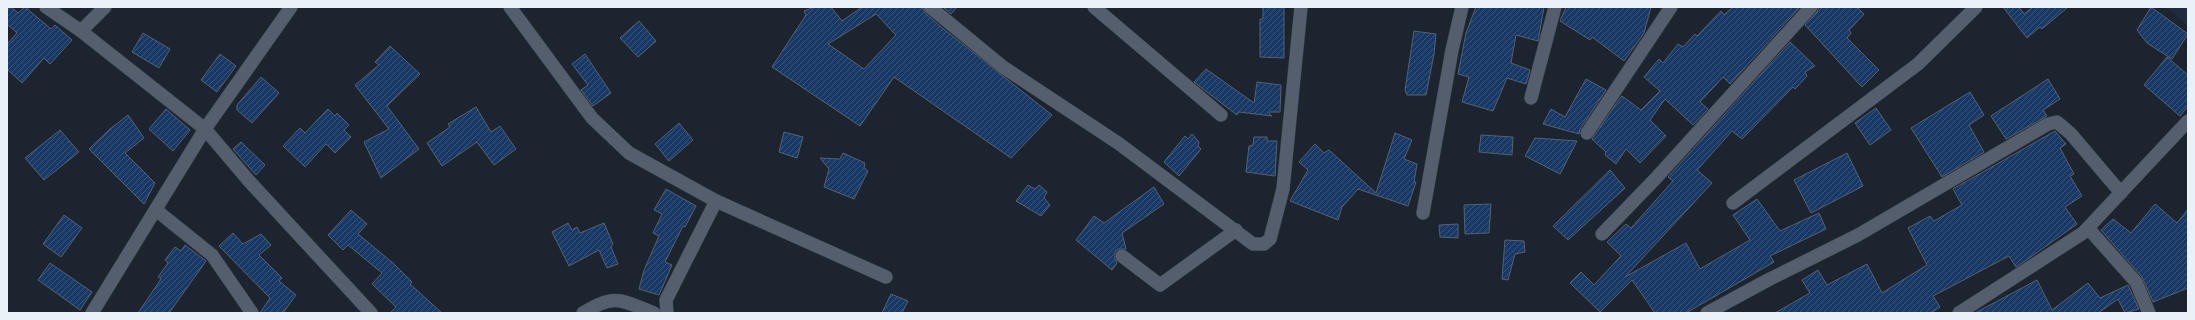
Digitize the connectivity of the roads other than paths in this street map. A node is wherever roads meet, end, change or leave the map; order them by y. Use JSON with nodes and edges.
{"nodes":[{"id":1,"x":46,"y":7,"type":"edge"},
{"id":2,"x":105,"y":7,"type":"edge"},
{"id":3,"x":291,"y":7,"type":"edge"},
{"id":4,"x":510,"y":7,"type":"edge"},
{"id":5,"x":930,"y":7,"type":"edge"},
{"id":6,"x":1094,"y":7,"type":"edge"},
{"id":7,"x":1301,"y":7,"type":"edge"},
{"id":8,"x":1462,"y":7,"type":"edge"},
{"id":9,"x":1555,"y":7,"type":"edge"},
{"id":10,"x":1671,"y":7,"type":"edge"},
{"id":11,"x":1811,"y":7,"type":"edge"},
{"id":12,"x":1976,"y":7,"type":"edge"},
{"id":13,"x":81,"y":31,"type":"junction"},
{"id":14,"x":1531,"y":98,"type":"dead end"},
{"id":15,"x":1221,"y":115,"type":"dead end"},
{"id":16,"x":2188,"y":121,"type":"edge"},
{"id":17,"x":204,"y":129,"type":"junction"},
{"id":18,"x":1587,"y":133,"type":"dead end"},
{"id":19,"x":2121,"y":193,"type":"junction"},
{"id":20,"x":716,"y":201,"type":"junction"},
{"id":21,"x":1733,"y":203,"type":"dead end"},
{"id":22,"x":156,"y":210,"type":"junction"},
{"id":23,"x":1423,"y":213,"type":"dead end"},
{"id":24,"x":2088,"y":228,"type":"junction"},
{"id":25,"x":1236,"y":230,"type":"junction"},
{"id":26,"x":1602,"y":234,"type":"dead end"},
{"id":27,"x":1122,"y":256,"type":"dead end"},
{"id":28,"x":886,"y":277,"type":"dead end"},
{"id":29,"x":92,"y":313,"type":"edge"},
{"id":30,"x":252,"y":313,"type":"edge"},
{"id":31,"x":371,"y":313,"type":"edge"},
{"id":32,"x":583,"y":313,"type":"edge"},
{"id":33,"x":654,"y":313,"type":"edge"},
{"id":34,"x":667,"y":313,"type":"edge"},
{"id":35,"x":1707,"y":313,"type":"edge"},
{"id":36,"x":1959,"y":313,"type":"edge"},
{"id":37,"x":2149,"y":313,"type":"edge"}],
"edges":[{"from":1,"to":13,"type":"street"},
{"from":2,"to":13,"type":"street"},
{"from":3,"to":17,"type":"street"},
{"from":4,"to":20,"type":"street"},
{"from":5,"to":25,"type":"street"},
{"from":6,"to":15,"type":"street"},
{"from":7,"to":25,"type":"street"},
{"from":8,"to":23,"type":"street"},
{"from":9,"to":14,"type":"street"},
{"from":10,"to":18,"type":"street"},
{"from":11,"to":26,"type":"street"},
{"from":12,"to":21,"type":"street"},
{"from":13,"to":17,"type":"street"},
{"from":16,"to":19,"type":"street"},
{"from":17,"to":22,"type":"street"},
{"from":17,"to":31,"type":"street"},
{"from":19,"to":24,"type":"street"},
{"from":19,"to":35,"type":"street"},
{"from":20,"to":28,"type":"street"},
{"from":20,"to":34,"type":"street"},
{"from":22,"to":29,"type":"street"},
{"from":22,"to":30,"type":"street"},
{"from":24,"to":36,"type":"street"},
{"from":24,"to":37,"type":"street"},
{"from":25,"to":27,"type":"street"},
{"from":32,"to":33,"type":"street"}]}
